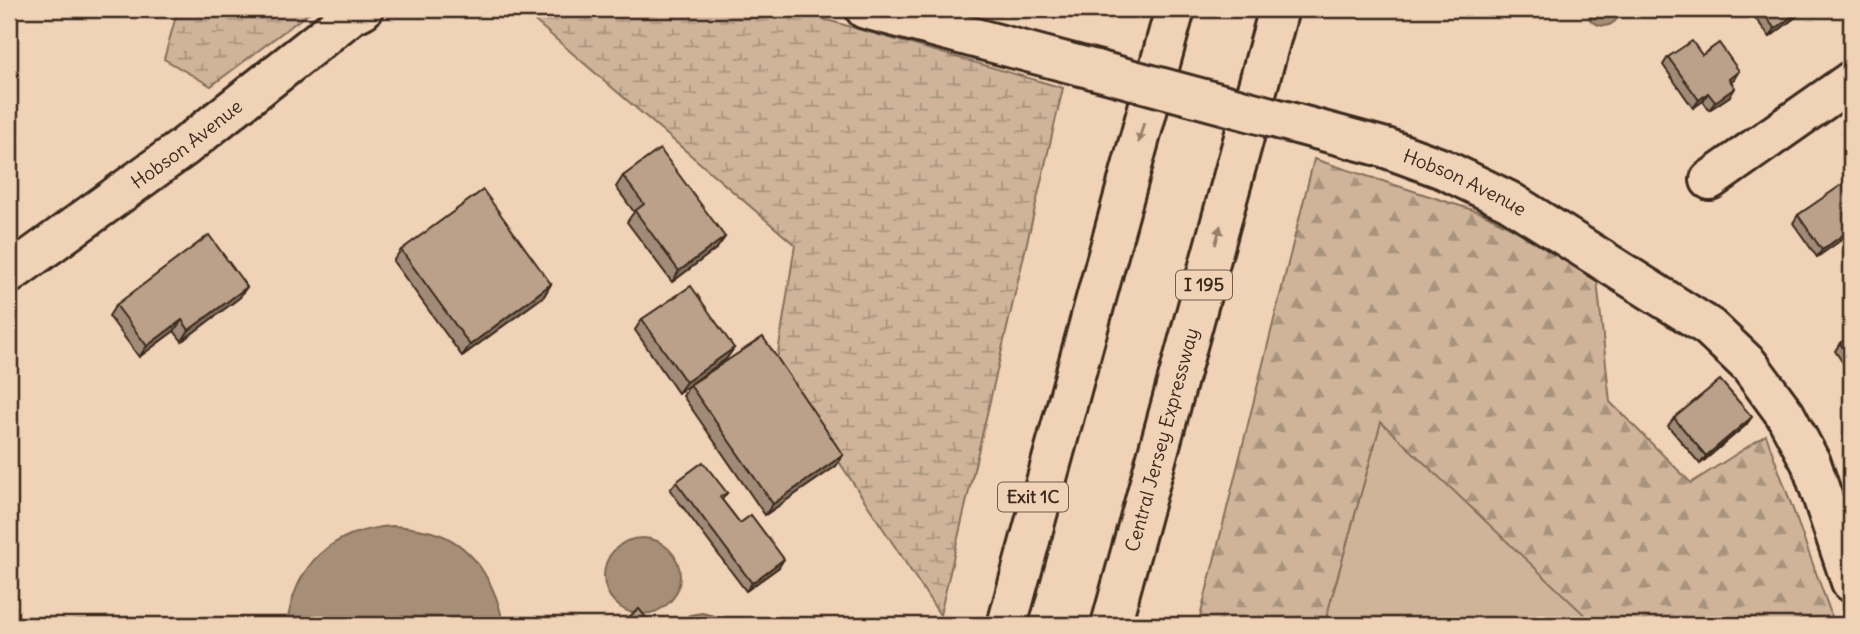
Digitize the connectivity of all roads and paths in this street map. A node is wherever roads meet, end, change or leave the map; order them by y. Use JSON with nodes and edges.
{"nodes":[{"id":1,"x":363,"y":9,"type":"edge"},
{"id":2,"x":865,"y":9,"type":"edge"},
{"id":3,"x":1279,"y":9,"type":"edge"},
{"id":4,"x":1171,"y":20,"type":"edge"},
{"id":5,"x":1851,"y":82,"type":"edge"},
{"id":6,"x":1710,"y":180,"type":"dead end"},
{"id":7,"x":9,"y":274,"type":"edge"},
{"id":8,"x":1077,"y":369,"type":"junction"},
{"id":9,"x":1851,"y":582,"type":"edge"},
{"id":10,"x":990,"y":625,"type":"edge"},
{"id":11,"x":1007,"y":625,"type":"edge"},
{"id":12,"x":1114,"y":625,"type":"edge"}],
"edges":[{"from":1,"to":7,"type":"main road","name":"Hobson Avenue"},
{"from":2,"to":9,"type":"main road","name":"Hobson Avenue","bridge":true},
{"from":12,"to":3,"type":"main road","name":"Central Jersey Expressway","number":"I 195","one_way":true},
{"from":4,"to":8,"type":"main road","one_way":true},
{"from":5,"to":6,"type":"main road"},
{"from":8,"to":10,"type":"main road","number":"Exit 1C"},
{"from":8,"to":11,"type":"main road"}]}
